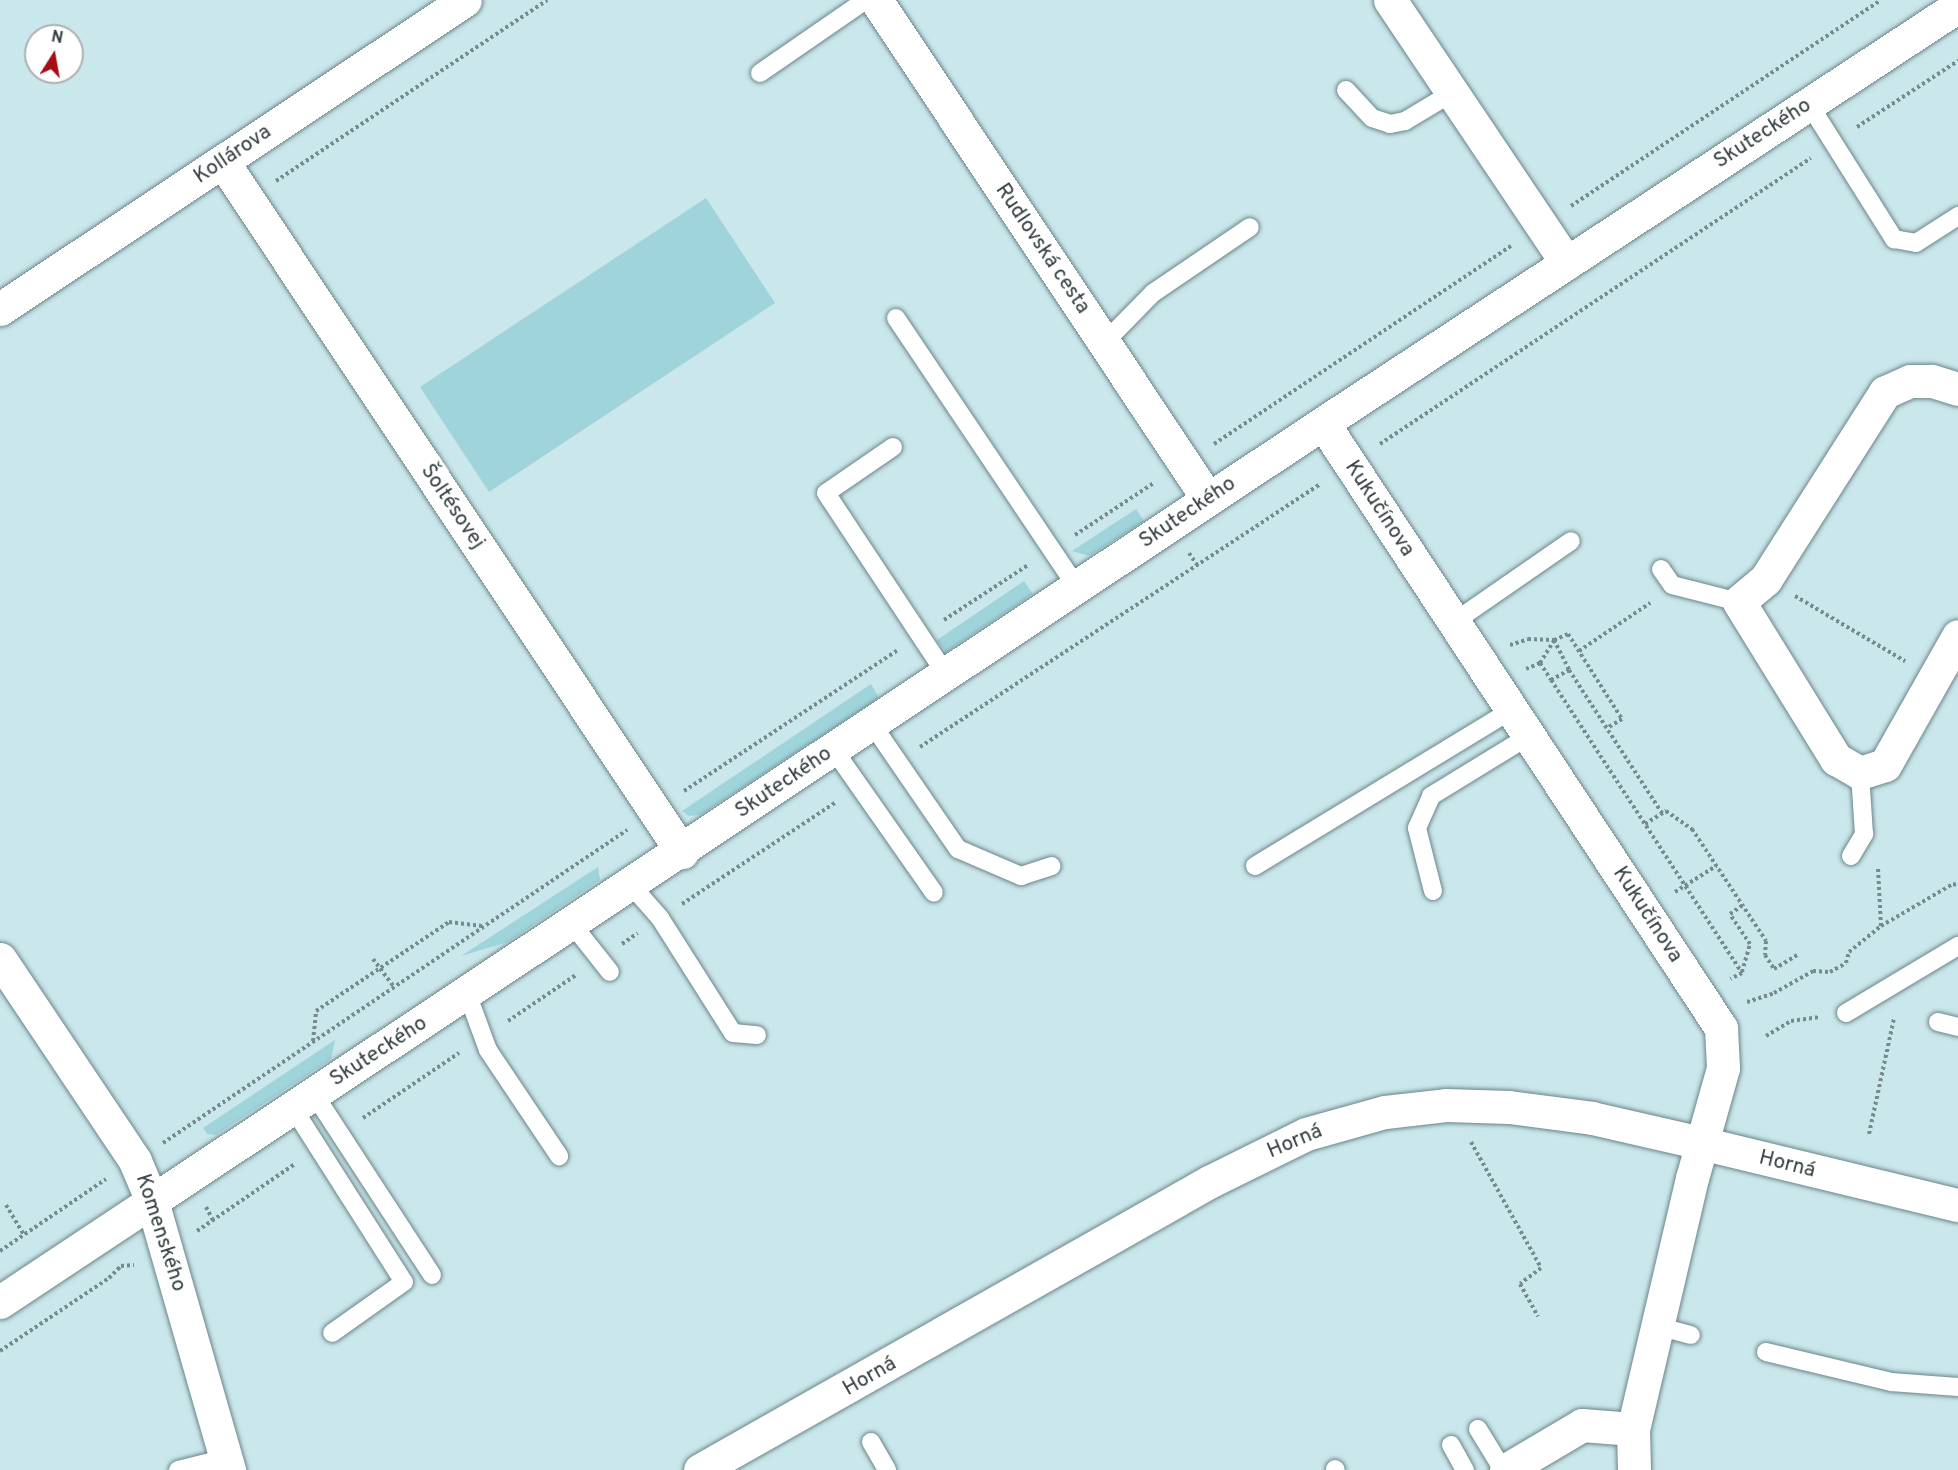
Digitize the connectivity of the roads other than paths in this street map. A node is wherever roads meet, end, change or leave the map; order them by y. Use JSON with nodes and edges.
{"nodes":[{"id":1,"x":465,"y":0,"type":"edge"},
{"id":2,"x":866,"y":0,"type":"edge"},
{"id":3,"x":876,"y":0,"type":"edge"},
{"id":4,"x":1390,"y":0,"type":"edge"},
{"id":5,"x":1958,"y":6,"type":"edge"},
{"id":6,"x":760,"y":73,"type":"dead end"},
{"id":7,"x":1346,"y":90,"type":"dead end"},
{"id":8,"x":1452,"y":93,"type":"junction"},
{"id":9,"x":1809,"y":104,"type":"junction"},
{"id":10,"x":223,"y":162,"type":"junction"},
{"id":11,"x":1958,"y":216,"type":"edge"},
{"id":12,"x":1250,"y":227,"type":"dead end"},
{"id":13,"x":1567,"y":263,"type":"junction"},
{"id":14,"x":0,"y":309,"type":"edge"},
{"id":15,"x":896,"y":318,"type":"dead end"},
{"id":16,"x":1104,"y":343,"type":"junction"},
{"id":17,"x":1958,"y":389,"type":"edge"},
{"id":18,"x":1323,"y":423,"type":"junction"},
{"id":19,"x":893,"y":447,"type":"dead end"},
{"id":20,"x":1208,"y":499,"type":"junction"},
{"id":21,"x":1571,"y":541,"type":"dead end"},
{"id":22,"x":1661,"y":569,"type":"dead end"},
{"id":23,"x":1077,"y":587,"type":"junction"},
{"id":24,"x":1740,"y":602,"type":"junction"},
{"id":25,"x":1454,"y":622,"type":"junction"},
{"id":26,"x":1958,"y":636,"type":"edge"},
{"id":27,"x":946,"y":674,"type":"junction"},
{"id":28,"x":1520,"y":723,"type":"junction"},
{"id":29,"x":872,"y":724,"type":"junction"},
{"id":30,"x":834,"y":750,"type":"junction"},
{"id":31,"x":1860,"y":773,"type":"junction"},
{"id":32,"x":682,"y":852,"type":"junction"},
{"id":33,"x":1851,"y":856,"type":"dead end"},
{"id":34,"x":1052,"y":866,"type":"dead end"},
{"id":35,"x":1255,"y":866,"type":"dead end"},
{"id":36,"x":631,"y":885,"type":"junction"},
{"id":37,"x":1433,"y":891,"type":"dead end"},
{"id":38,"x":934,"y":893,"type":"dead end"},
{"id":39,"x":572,"y":924,"type":"junction"},
{"id":40,"x":1958,"y":946,"type":"edge"},
{"id":41,"x":0,"y":959,"type":"edge"},
{"id":42,"x":605,"y":966,"type":"road end"},
{"id":43,"x":467,"y":993,"type":"junction"},
{"id":44,"x":1846,"y":1013,"type":"road end"},
{"id":45,"x":1938,"y":1022,"type":"road end"},
{"id":46,"x":1958,"y":1026,"type":"edge"},
{"id":47,"x":757,"y":1035,"type":"dead end"},
{"id":48,"x":304,"y":1101,"type":"junction"},
{"id":49,"x":1701,"y":1143,"type":"junction"},
{"id":50,"x":559,"y":1156,"type":"dead end"},
{"id":51,"x":152,"y":1201,"type":"junction"},
{"id":52,"x":1958,"y":1205,"type":"edge"},
{"id":53,"x":432,"y":1275,"type":"dead end"},
{"id":54,"x":0,"y":1302,"type":"edge"},
{"id":55,"x":1657,"y":1326,"type":"junction"},
{"id":56,"x":332,"y":1333,"type":"dead end"},
{"id":57,"x":1691,"y":1335,"type":"dead end"},
{"id":58,"x":1766,"y":1352,"type":"dead end"},
{"id":59,"x":1958,"y":1387,"type":"edge"},
{"id":60,"x":1633,"y":1429,"type":"junction"},
{"id":61,"x":1478,"y":1430,"type":"dead end"},
{"id":62,"x":872,"y":1442,"type":"dead end"},
{"id":63,"x":1451,"y":1445,"type":"dead end"},
{"id":64,"x":228,"y":1464,"type":"edge"},
{"id":65,"x":178,"y":1470,"type":"edge"},
{"id":66,"x":700,"y":1470,"type":"edge"},
{"id":67,"x":887,"y":1470,"type":"edge"},
{"id":68,"x":1465,"y":1470,"type":"edge"},
{"id":69,"x":1504,"y":1470,"type":"edge"},
{"id":70,"x":1634,"y":1470,"type":"edge"}],
"edges":[{"from":1,"to":10,"type":"street","name":"Kollárova"},
{"from":2,"to":6,"type":"lane"},
{"from":3,"to":16,"type":"street","name":"Rudlovská cesta"},
{"from":4,"to":8,"type":"street"},
{"from":5,"to":9,"type":"street","name":"Skuteckého"},
{"from":7,"to":8,"type":"lane"},
{"from":8,"to":13,"type":"street"},
{"from":9,"to":11,"type":"lane"},
{"from":9,"to":13,"type":"street","name":"Skuteckého"},
{"from":10,"to":14,"type":"street","name":"Kollárova"},
{"from":10,"to":32,"type":"street","name":"Šoltésovej"},
{"from":12,"to":16,"type":"lane"},
{"from":13,"to":18,"type":"street","name":"Skuteckého"},
{"from":15,"to":23,"type":"lane"},
{"from":16,"to":20,"type":"street","name":"Rudlovská cesta"},
{"from":17,"to":24,"type":"street"},
{"from":18,"to":20,"type":"street","name":"Skuteckého"},
{"from":18,"to":25,"type":"street","name":"Kukučínova"},
{"from":19,"to":27,"type":"lane"},
{"from":20,"to":23,"type":"street","name":"Skuteckého"},
{"from":21,"to":25,"type":"lane"},
{"from":22,"to":24,"type":"lane"},
{"from":23,"to":27,"type":"street","name":"Skuteckého"},
{"from":24,"to":31,"type":"street"},
{"from":25,"to":28,"type":"street","name":"Kukučínova"},
{"from":26,"to":31,"type":"street"},
{"from":27,"to":29,"type":"street","name":"Skuteckého"},
{"from":28,"to":35,"type":"lane"},
{"from":28,"to":37,"type":"lane"},
{"from":28,"to":49,"type":"street","name":"Kukučínova"},
{"from":29,"to":30,"type":"street","name":"Skuteckého"},
{"from":29,"to":34,"type":"lane"},
{"from":30,"to":32,"type":"street","name":"Skuteckého"},
{"from":30,"to":38,"type":"lane"},
{"from":31,"to":33,"type":"lane"},
{"from":32,"to":36,"type":"street","name":"Skuteckého"},
{"from":36,"to":39,"type":"street","name":"Skuteckého"},
{"from":36,"to":47,"type":"lane"},
{"from":39,"to":42,"type":"lane"},
{"from":39,"to":43,"type":"street","name":"Skuteckého"},
{"from":40,"to":44,"type":"lane"},
{"from":41,"to":51,"type":"street","name":"Komenského"},
{"from":43,"to":48,"type":"street","name":"Skuteckého"},
{"from":43,"to":50,"type":"lane"},
{"from":45,"to":46,"type":"lane"},
{"from":48,"to":51,"type":"street","name":"Skuteckého"},
{"from":48,"to":53,"type":"lane"},
{"from":48,"to":56,"type":"lane"},
{"from":49,"to":52,"type":"street","name":"Horná"},
{"from":49,"to":55,"type":"street","name":"Kukučínova"},
{"from":49,"to":66,"type":"street","name":"Horná"},
{"from":51,"to":54,"type":"street","name":"Skuteckého"},
{"from":51,"to":64,"type":"street","name":"Komenského"},
{"from":55,"to":57,"type":"lane"},
{"from":55,"to":60,"type":"street","name":"Kukučínova"},
{"from":58,"to":59,"type":"lane"},
{"from":60,"to":69,"type":"street"},
{"from":60,"to":70,"type":"street","name":"Kukučínova"},
{"from":61,"to":69,"type":"lane"},
{"from":62,"to":67,"type":"lane"},
{"from":63,"to":68,"type":"lane"},
{"from":64,"to":65,"type":"lane"}]}
